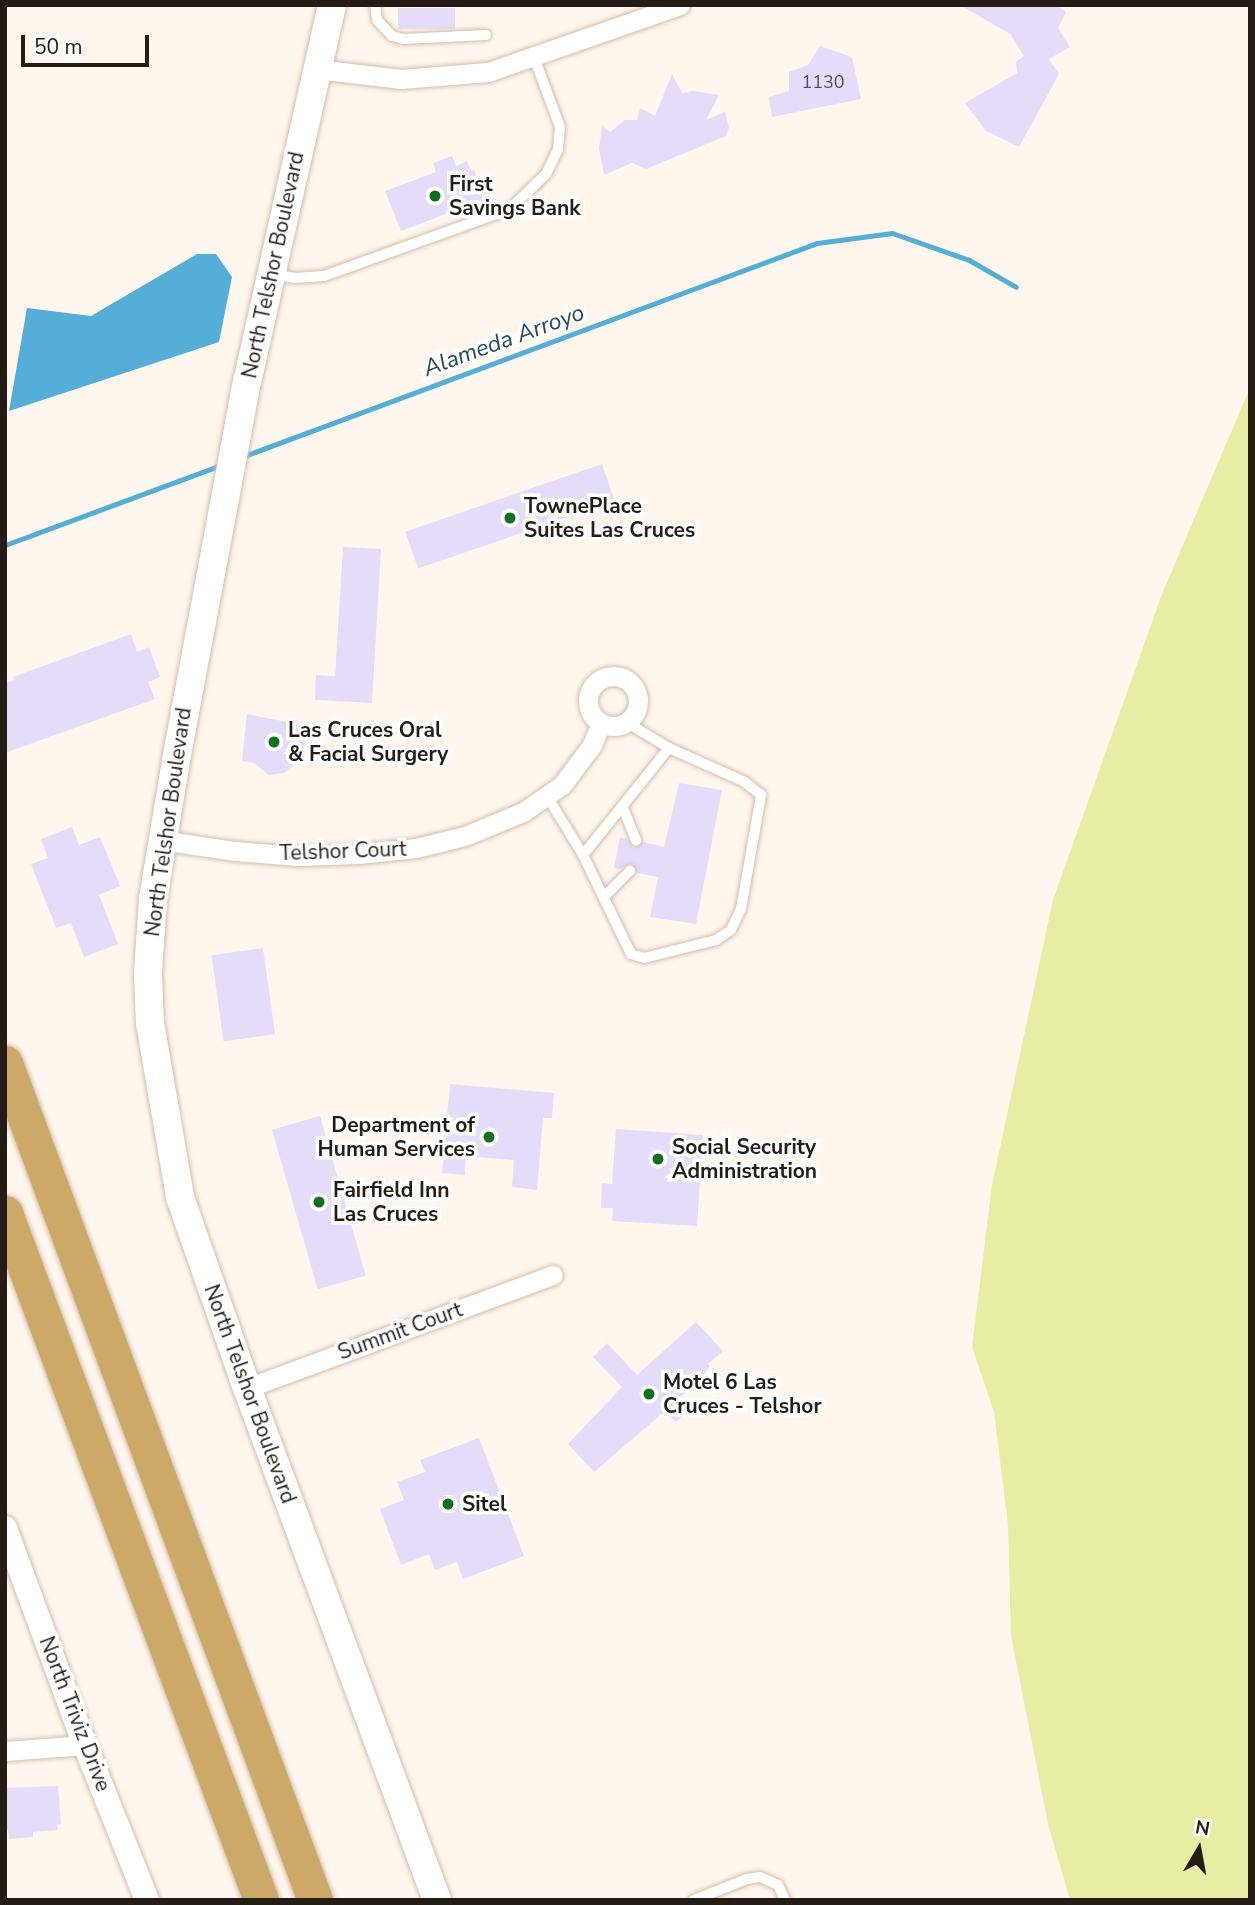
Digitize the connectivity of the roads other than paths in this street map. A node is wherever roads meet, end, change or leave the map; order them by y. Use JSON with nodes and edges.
{"nodes":[{"id":1,"x":332,"y":5,"type":"edge"},
{"id":2,"x":376,"y":5,"type":"edge"},
{"id":3,"x":680,"y":5,"type":"edge"},
{"id":4,"x":486,"y":35,"type":"dead end"},
{"id":5,"x":534,"y":57,"type":"junction"},
{"id":6,"x":316,"y":69,"type":"junction"},
{"id":7,"x":270,"y":273,"type":"junction"},
{"id":8,"x":626,"y":722,"type":"junction"},
{"id":9,"x":601,"y":723,"type":"junction"},
{"id":10,"x":669,"y":747,"type":"junction"},
{"id":11,"x":547,"y":796,"type":"junction"},
{"id":12,"x":623,"y":808,"type":"junction"},
{"id":13,"x":161,"y":840,"type":"junction"},
{"id":14,"x":636,"y":841,"type":"dead end"},
{"id":15,"x":583,"y":855,"type":"junction"},
{"id":16,"x":630,"y":872,"type":"dead end"},
{"id":17,"x":604,"y":897,"type":"junction"},
{"id":18,"x":5,"y":1063,"type":"edge"},
{"id":19,"x":5,"y":1213,"type":"edge"},
{"id":20,"x":553,"y":1275,"type":"dead end"},
{"id":21,"x":247,"y":1388,"type":"junction"},
{"id":22,"x":5,"y":1528,"type":"edge"},
{"id":23,"x":85,"y":1745,"type":"junction"},
{"id":24,"x":5,"y":1751,"type":"edge"},
{"id":25,"x":147,"y":1900,"type":"edge"},
{"id":26,"x":261,"y":1900,"type":"edge"},
{"id":27,"x":315,"y":1900,"type":"edge"},
{"id":28,"x":437,"y":1900,"type":"edge"},
{"id":29,"x":694,"y":1900,"type":"edge"},
{"id":30,"x":785,"y":1900,"type":"edge"}],
"edges":[{"from":1,"to":6,"type":"main road","name":"North Telshor Boulevard"},
{"from":2,"to":4,"type":"lane"},
{"from":3,"to":5,"type":"street"},
{"from":5,"to":6,"type":"street"},
{"from":5,"to":7,"type":"lane"},
{"from":6,"to":7,"type":"main road","name":"North Telshor Boulevard"},
{"from":7,"to":13,"type":"main road","name":"North Telshor Boulevard"},
{"from":8,"to":9,"type":"street"},
{"from":8,"to":9,"type":"street"},
{"from":8,"to":10,"type":"lane"},
{"from":9,"to":11,"type":"street","name":"Telshor Court"},
{"from":10,"to":12,"type":"lane"},
{"from":10,"to":17,"type":"lane"},
{"from":11,"to":13,"type":"street","name":"Telshor Court"},
{"from":11,"to":15,"type":"lane"},
{"from":12,"to":14,"type":"lane"},
{"from":12,"to":15,"type":"lane"},
{"from":13,"to":21,"type":"main road","name":"North Telshor Boulevard"},
{"from":15,"to":17,"type":"lane"},
{"from":16,"to":17,"type":"lane"},
{"from":18,"to":27,"type":"highway"},
{"from":19,"to":26,"type":"highway"},
{"from":20,"to":21,"type":"street","name":"Summit Court"},
{"from":21,"to":28,"type":"main road","name":"North Telshor Boulevard"},
{"from":22,"to":23,"type":"street","name":"North Triviz Drive"},
{"from":23,"to":24,"type":"street"},
{"from":23,"to":25,"type":"street","name":"North Triviz Drive"},
{"from":29,"to":30,"type":"lane"}]}
